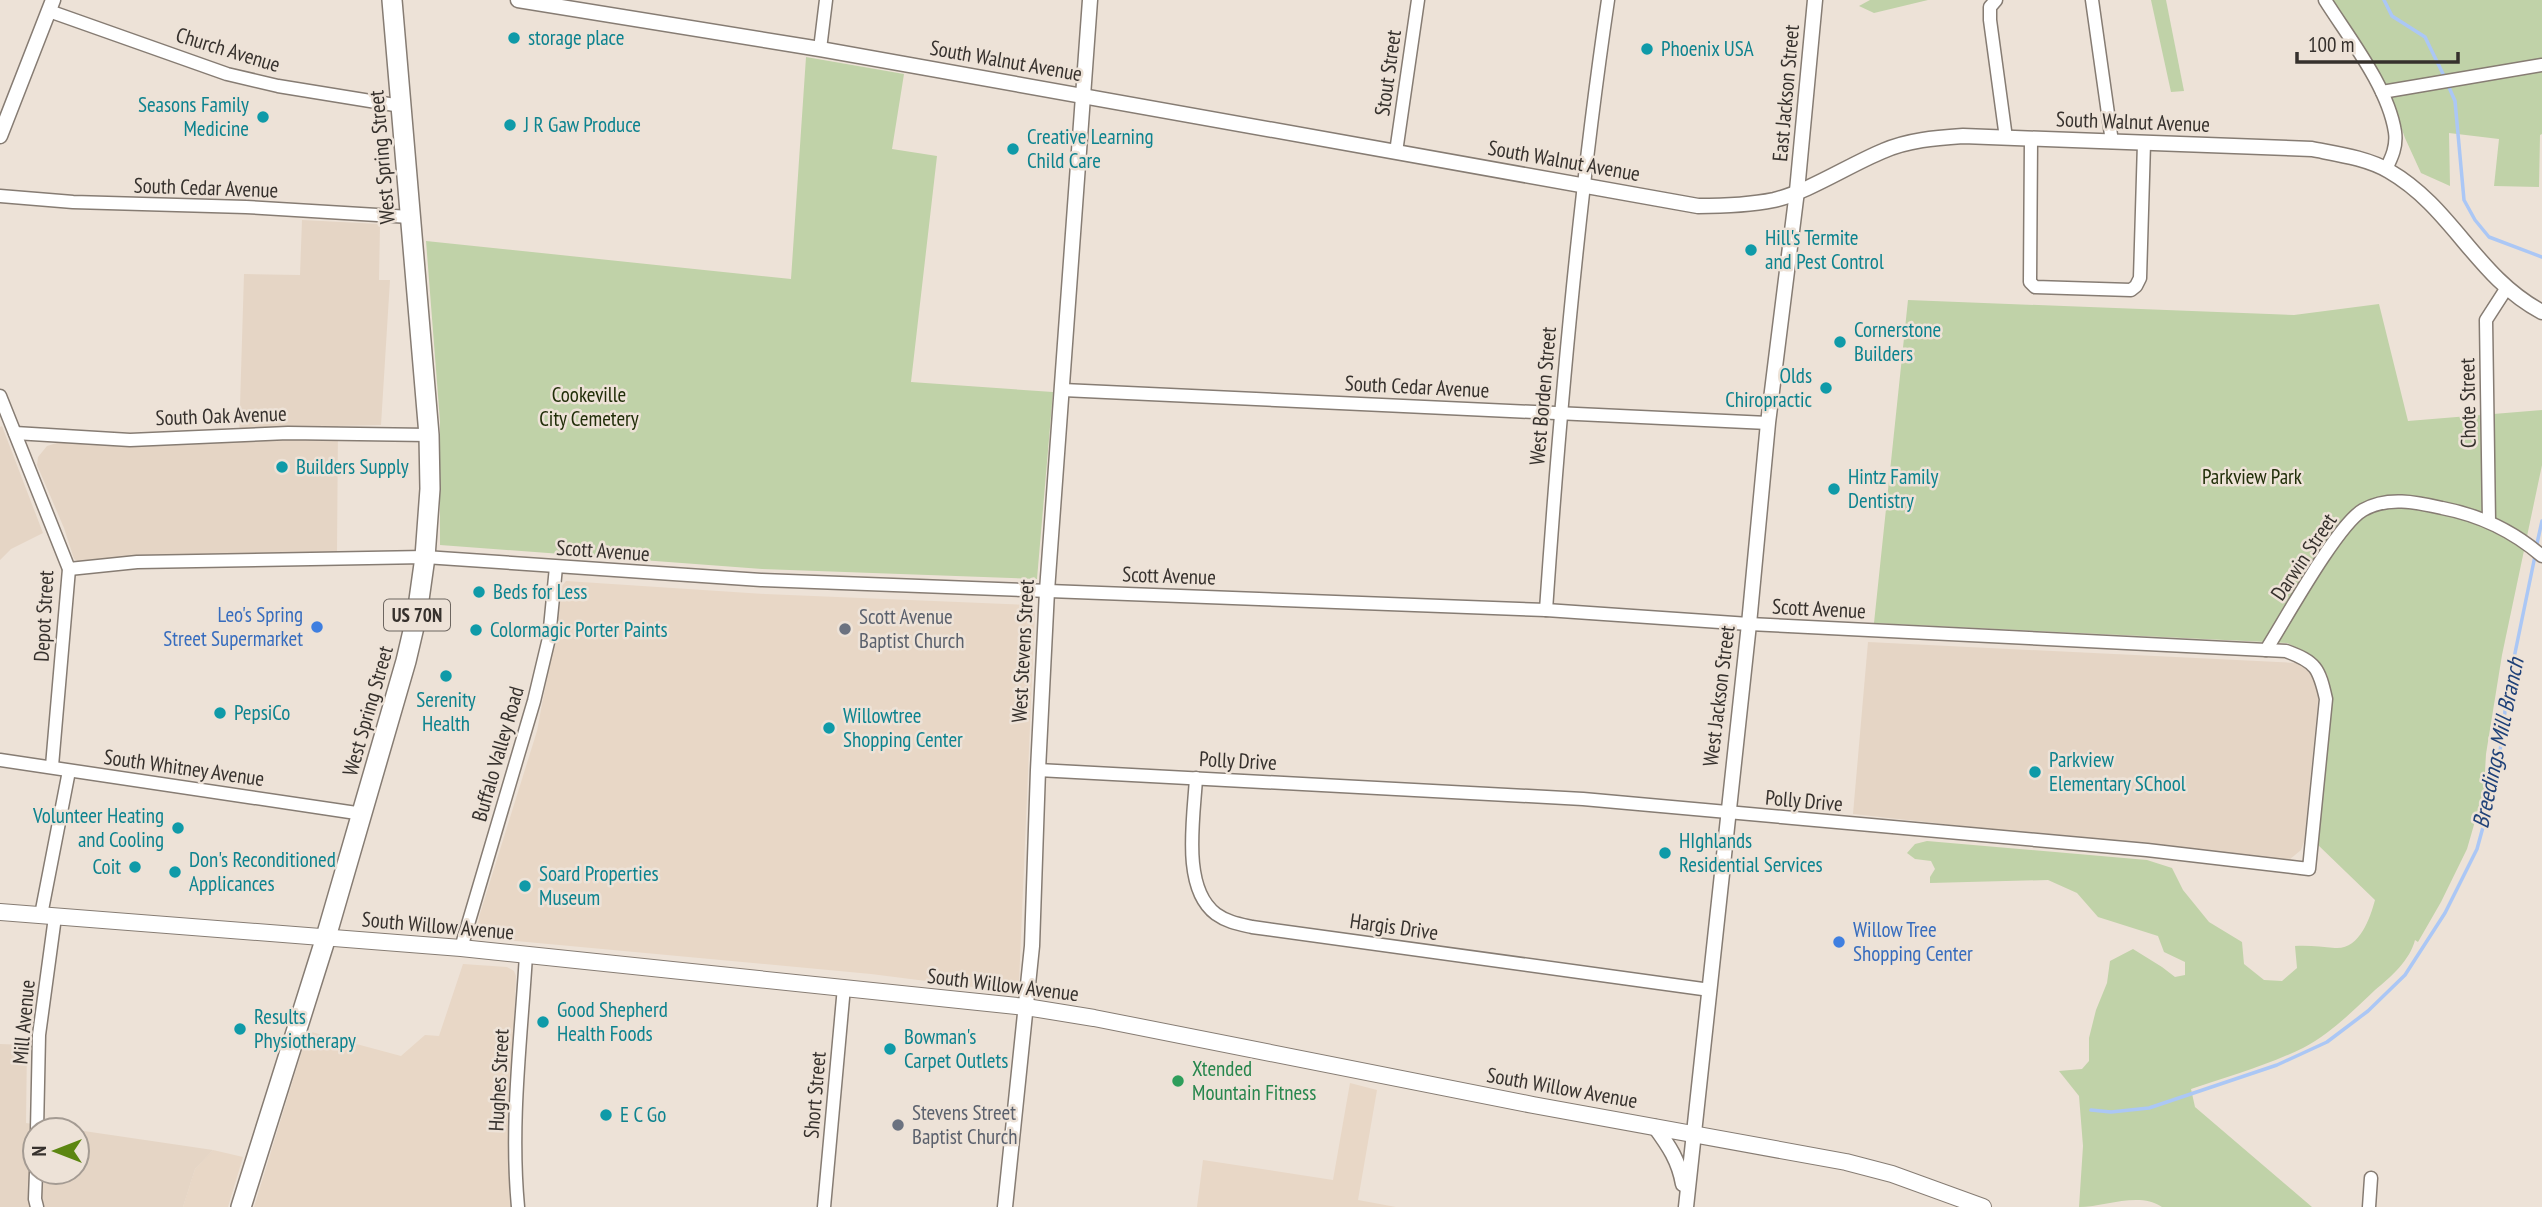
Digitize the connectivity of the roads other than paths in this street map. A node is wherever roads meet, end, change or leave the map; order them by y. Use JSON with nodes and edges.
{"nodes":[{"id":1,"x":392,"y":0,"type":"edge"},
{"id":2,"x":518,"y":0,"type":"edge"},
{"id":3,"x":826,"y":0,"type":"edge"},
{"id":4,"x":1090,"y":0,"type":"edge"},
{"id":5,"x":1418,"y":0,"type":"edge"},
{"id":6,"x":1608,"y":0,"type":"edge"},
{"id":7,"x":1815,"y":0,"type":"edge"},
{"id":8,"x":1996,"y":0,"type":"edge"},
{"id":9,"x":2092,"y":0,"type":"edge"},
{"id":10,"x":2325,"y":0,"type":"edge"},
{"id":11,"x":51,"y":5,"type":"edge"},
{"id":12,"x":820,"y":49,"type":"junction"},
{"id":13,"x":2542,"y":65,"type":"edge"},
{"id":14,"x":2382,"y":92,"type":"junction"},
{"id":15,"x":1084,"y":96,"type":"junction"},
{"id":16,"x":401,"y":106,"type":"junction"},
{"id":17,"x":0,"y":136,"type":"edge"},
{"id":18,"x":2006,"y":138,"type":"junction"},
{"id":19,"x":2031,"y":139,"type":"junction"},
{"id":20,"x":2112,"y":142,"type":"junction"},
{"id":21,"x":2144,"y":143,"type":"junction"},
{"id":22,"x":1396,"y":152,"type":"junction"},
{"id":23,"x":2386,"y":169,"type":"junction"},
{"id":24,"x":1583,"y":186,"type":"junction"},
{"id":25,"x":1797,"y":191,"type":"junction"},
{"id":26,"x":0,"y":196,"type":"edge"},
{"id":27,"x":410,"y":217,"type":"junction"},
{"id":28,"x":2506,"y":289,"type":"junction"},
{"id":29,"x":2542,"y":312,"type":"edge"},
{"id":30,"x":1063,"y":390,"type":"junction"},
{"id":31,"x":0,"y":396,"type":"edge"},
{"id":32,"x":1560,"y":413,"type":"junction"},
{"id":33,"x":1768,"y":423,"type":"junction"},
{"id":34,"x":15,"y":433,"type":"junction"},
{"id":35,"x":429,"y":435,"type":"junction"},
{"id":36,"x":2489,"y":522,"type":"junction"},
{"id":37,"x":2538,"y":552,"type":"edge"},
{"id":38,"x":425,"y":557,"type":"junction"},
{"id":39,"x":556,"y":567,"type":"junction"},
{"id":40,"x":69,"y":569,"type":"junction"},
{"id":41,"x":1047,"y":591,"type":"junction"},
{"id":42,"x":1546,"y":610,"type":"junction"},
{"id":43,"x":1749,"y":624,"type":"junction"},
{"id":44,"x":2266,"y":650,"type":"junction"},
{"id":45,"x":0,"y":760,"type":"edge"},
{"id":46,"x":52,"y":766,"type":"junction"},
{"id":47,"x":1038,"y":770,"type":"junction"},
{"id":48,"x":69,"y":771,"type":"junction"},
{"id":49,"x":1196,"y":778,"type":"junction"},
{"id":50,"x":1727,"y":813,"type":"junction"},
{"id":51,"x":363,"y":814,"type":"junction"},
{"id":52,"x":0,"y":912,"type":"edge"},
{"id":53,"x":48,"y":916,"type":"junction"},
{"id":54,"x":326,"y":937,"type":"junction"},
{"id":55,"x":461,"y":948,"type":"junction"},
{"id":56,"x":526,"y":955,"type":"junction"},
{"id":57,"x":844,"y":987,"type":"junction"},
{"id":58,"x":1710,"y":990,"type":"junction"},
{"id":59,"x":1026,"y":1007,"type":"junction"},
{"id":60,"x":37,"y":1116,"type":"edge"},
{"id":61,"x":1655,"y":1127,"type":"junction"},
{"id":62,"x":1694,"y":1134,"type":"junction"},
{"id":63,"x":2371,"y":1178,"type":"dead end"},
{"id":64,"x":35,"y":1186,"type":"edge"},
{"id":65,"x":1686,"y":1205,"type":"edge"},
{"id":66,"x":37,"y":1207,"type":"edge"},
{"id":67,"x":241,"y":1207,"type":"edge"},
{"id":68,"x":519,"y":1207,"type":"edge"},
{"id":69,"x":824,"y":1207,"type":"edge"},
{"id":70,"x":1005,"y":1207,"type":"edge"},
{"id":71,"x":1983,"y":1207,"type":"edge"},
{"id":72,"x":2369,"y":1207,"type":"edge"}],
"edges":[{"from":1,"to":16,"type":"main road","name":"West Spring Street","number":"US 70N"},
{"from":2,"to":12,"type":"street","name":"South Walnut Avenue"},
{"from":3,"to":12,"type":"street"},
{"from":4,"to":15,"type":"street","name":"West Stevens Street"},
{"from":5,"to":22,"type":"street","name":"Stout Street"},
{"from":6,"to":24,"type":"street","name":"West Borden Street"},
{"from":7,"to":25,"type":"street","name":"East Jackson Street"},
{"from":8,"to":18,"type":"street"},
{"from":9,"to":20,"type":"street"},
{"from":10,"to":14,"type":"street"},
{"from":11,"to":16,"type":"street","name":"Church Avenue"},
{"from":11,"to":17,"type":"street"},
{"from":12,"to":15,"type":"street","name":"South Walnut Avenue"},
{"from":13,"to":14,"type":"street"},
{"from":14,"to":23,"type":"street"},
{"from":15,"to":22,"type":"street","name":"South Walnut Avenue"},
{"from":15,"to":30,"type":"street","name":"West Stevens Street"},
{"from":16,"to":27,"type":"main road","name":"West Spring Street","number":"US 70N"},
{"from":18,"to":19,"type":"street","name":"South Walnut Avenue"},
{"from":18,"to":25,"type":"street","name":"South Walnut Avenue"},
{"from":19,"to":20,"type":"street","name":"South Walnut Avenue"},
{"from":19,"to":21,"type":"street"},
{"from":20,"to":21,"type":"street","name":"South Walnut Avenue"},
{"from":21,"to":23,"type":"street","name":"South Walnut Avenue"},
{"from":22,"to":24,"type":"street","name":"South Walnut Avenue"},
{"from":23,"to":28,"type":"street","name":"South Walnut Avenue"},
{"from":24,"to":25,"type":"street","name":"South Walnut Avenue"},
{"from":24,"to":32,"type":"street","name":"West Borden Street"},
{"from":25,"to":33,"type":"street","name":"West Jackson Street"},
{"from":26,"to":27,"type":"street","name":"South Cedar Avenue"},
{"from":27,"to":35,"type":"main road","name":"West Spring Street","number":"US 70N"},
{"from":28,"to":29,"type":"street","name":"South Walnut Avenue"},
{"from":28,"to":36,"type":"street","name":"Chote Street"},
{"from":30,"to":32,"type":"street","name":"South Cedar Avenue"},
{"from":30,"to":41,"type":"street","name":"West Stevens Street"},
{"from":31,"to":34,"type":"street","name":"Depot Street"},
{"from":32,"to":33,"type":"street","name":"South Cedar Avenue"},
{"from":32,"to":42,"type":"street","name":"West Borden Street"},
{"from":33,"to":43,"type":"street","name":"West Jackson Street"},
{"from":34,"to":35,"type":"street","name":"South Oak Avenue"},
{"from":34,"to":40,"type":"street","name":"Depot Street"},
{"from":35,"to":38,"type":"main road","name":"West Spring Street","number":"US 70N"},
{"from":36,"to":37,"type":"street","name":"Darwin Street"},
{"from":36,"to":44,"type":"street","name":"Darwin Street"},
{"from":38,"to":39,"type":"street","name":"Scott Avenue"},
{"from":38,"to":40,"type":"street","name":"Scott Avenue"},
{"from":38,"to":51,"type":"main road","name":"West Spring Street","number":"US 70N"},
{"from":39,"to":41,"type":"street","name":"Scott Avenue"},
{"from":39,"to":55,"type":"street","name":"Buffalo Valley Road"},
{"from":40,"to":46,"type":"street","name":"Depot Street"},
{"from":41,"to":42,"type":"street","name":"Scott Avenue"},
{"from":41,"to":47,"type":"street","name":"West Stevens Street"},
{"from":42,"to":43,"type":"street","name":"Scott Avenue"},
{"from":43,"to":44,"type":"street","name":"Scott Avenue"},
{"from":43,"to":50,"type":"street","name":"West Jackson Street"},
{"from":44,"to":50,"type":"street","name":"Polly Drive"},
{"from":45,"to":46,"type":"street","name":"South Whitney Avenue"},
{"from":46,"to":48,"type":"street","name":"South Whitney Avenue"},
{"from":47,"to":49,"type":"street","name":"Polly Drive"},
{"from":47,"to":59,"type":"street","name":"West Stevens Street"},
{"from":48,"to":51,"type":"street","name":"South Whitney Avenue"},
{"from":48,"to":53,"type":"street"},
{"from":49,"to":50,"type":"street","name":"Polly Drive"},
{"from":49,"to":58,"type":"street","name":"Hargis Drive"},
{"from":50,"to":58,"type":"street","name":"West Jackson Street"},
{"from":51,"to":54,"type":"main road","name":"West Spring Street","number":"US 70N"},
{"from":52,"to":53,"type":"main road","name":"South Willow Avenue"},
{"from":53,"to":54,"type":"main road","name":"South Willow Avenue"},
{"from":53,"to":60,"type":"street","name":"Mill Avenue"},
{"from":54,"to":55,"type":"main road","name":"South Willow Avenue"},
{"from":54,"to":67,"type":"main road","name":"West Spring Street","number":"US 70N"},
{"from":55,"to":56,"type":"main road","name":"South Willow Avenue"},
{"from":56,"to":57,"type":"main road","name":"South Willow Avenue"},
{"from":56,"to":68,"type":"street","name":"Hughes Street"},
{"from":57,"to":59,"type":"main road","name":"South Willow Avenue"},
{"from":57,"to":69,"type":"street","name":"Short Street"},
{"from":58,"to":62,"type":"street","name":"West Jackson Street"},
{"from":59,"to":61,"type":"main road","name":"South Willow Avenue"},
{"from":59,"to":70,"type":"street","name":"West Stevens Street"},
{"from":61,"to":62,"type":"main road","name":"South Willow Avenue"},
{"from":61,"to":65,"type":"street"},
{"from":62,"to":65,"type":"street","name":"West Jackson Street"},
{"from":62,"to":71,"type":"main road","name":"South Willow Avenue"},
{"from":63,"to":72,"type":"street"},
{"from":64,"to":66,"type":"street"}]}
